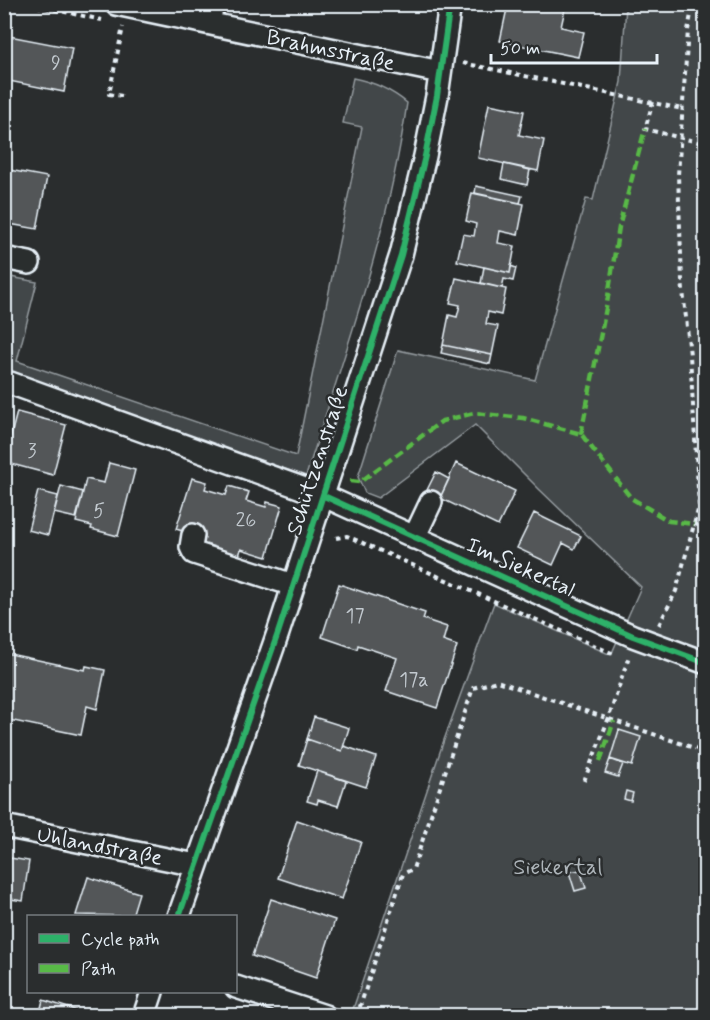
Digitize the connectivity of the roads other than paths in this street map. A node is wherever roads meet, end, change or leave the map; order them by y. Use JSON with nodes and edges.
{"nodes":[{"id":1,"x":450,"y":4,"type":"edge"},
{"id":2,"x":122,"y":6,"type":"edge"},
{"id":3,"x":211,"y":14,"type":"edge"},
{"id":4,"x":441,"y":65,"type":"junction"},
{"id":5,"x":4,"y":258,"type":"edge"},
{"id":6,"x":29,"y":263,"type":"dead end"},
{"id":7,"x":10,"y":383,"type":"dead end"},
{"id":8,"x":324,"y":496,"type":"junction"},
{"id":9,"x":431,"y":502,"type":"dead end"},
{"id":10,"x":193,"y":535,"type":"dead end"},
{"id":11,"x":414,"y":537,"type":"junction"},
{"id":12,"x":293,"y":585,"type":"junction"},
{"id":13,"x":705,"y":663,"type":"edge"},
{"id":14,"x":4,"y":826,"type":"edge"},
{"id":15,"x":196,"y":865,"type":"junction"},
{"id":16,"x":178,"y":915,"type":"edge"},
{"id":17,"x":237,"y":987,"type":"edge"},
{"id":18,"x":152,"y":993,"type":"edge"},
{"id":19,"x":144,"y":1016,"type":"edge"},
{"id":20,"x":325,"y":1016,"type":"edge"}],
"edges":[{"from":1,"to":4,"type":"street","name":"Schützenstraße"},
{"from":2,"to":3,"type":"street","name":"Brahmsstraße"},
{"from":3,"to":4,"type":"street","name":"Brahmsstraße"},
{"from":4,"to":8,"type":"street","name":"Schützenstraße"},
{"from":5,"to":6,"type":"street"},
{"from":7,"to":8,"type":"street","name":"Im Siekertal"},
{"from":8,"to":11,"type":"street","name":"Im Siekertal"},
{"from":8,"to":12,"type":"street","name":"Schützenstraße"},
{"from":9,"to":11,"type":"street"},
{"from":10,"to":12,"type":"street"},
{"from":11,"to":13,"type":"street","name":"Im Siekertal"},
{"from":12,"to":15,"type":"street","name":"Schützenstraße"},
{"from":14,"to":15,"type":"street","name":"Uhlandstraße"},
{"from":15,"to":16,"type":"street","name":"Schützenstraße"},
{"from":17,"to":20,"type":"street"},
{"from":18,"to":19,"type":"street"}]}
